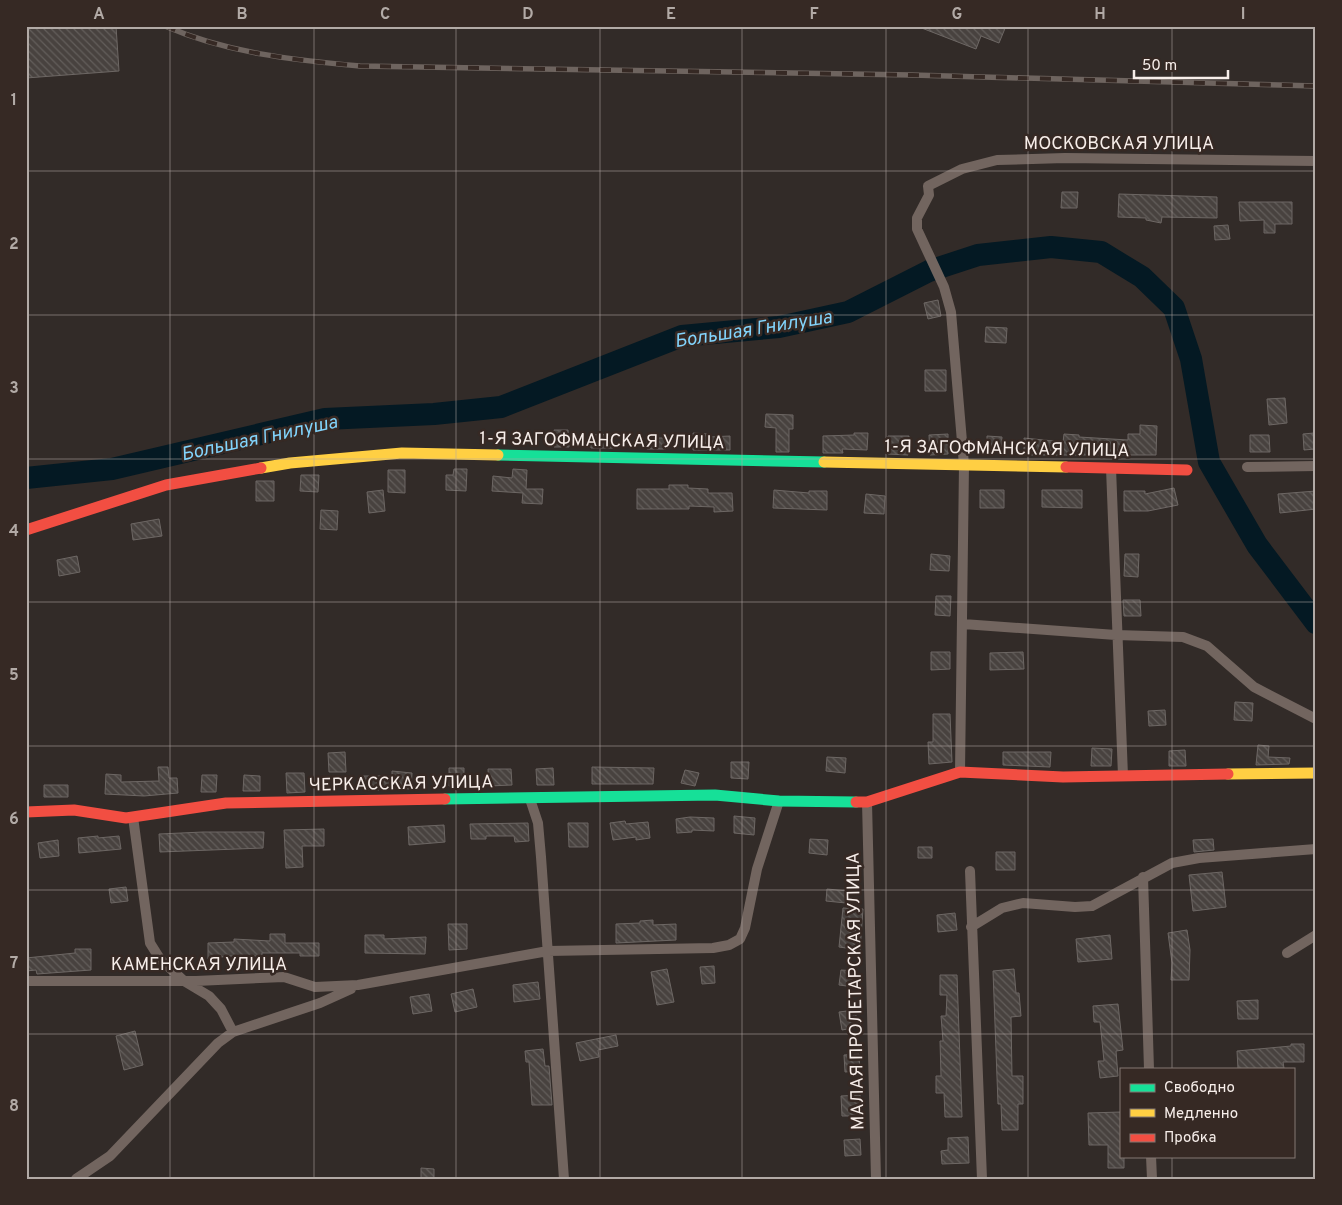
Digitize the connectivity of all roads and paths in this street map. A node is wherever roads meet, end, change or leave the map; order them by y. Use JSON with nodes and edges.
{"nodes":[{"id":1,"x":1316,"y":161,"type":"edge"},
{"id":2,"x":964,"y":465,"type":"junction"},
{"id":3,"x":1316,"y":466,"type":"edge"},
{"id":4,"x":1247,"y":467,"type":"dead end"},
{"id":5,"x":1111,"y":468,"type":"junction"},
{"id":6,"x":1187,"y":470,"type":"dead end"},
{"id":7,"x":26,"y":530,"type":"edge"},
{"id":8,"x":963,"y":624,"type":"junction"},
{"id":9,"x":1116,"y":635,"type":"junction"},
{"id":10,"x":1316,"y":719,"type":"edge"},
{"id":11,"x":960,"y":772,"type":"junction"},
{"id":12,"x":1316,"y":773,"type":"edge"},
{"id":13,"x":1123,"y":776,"type":"junction"},
{"id":14,"x":530,"y":798,"type":"junction"},
{"id":15,"x":779,"y":801,"type":"junction"},
{"id":16,"x":867,"y":802,"type":"junction"},
{"id":17,"x":26,"y":812,"type":"edge"},
{"id":18,"x":133,"y":817,"type":"junction"},
{"id":19,"x":1316,"y":849,"type":"edge"},
{"id":20,"x":970,"y":871,"type":"dead end"},
{"id":21,"x":1143,"y":877,"type":"junction"},
{"id":22,"x":971,"y":928,"type":"junction"},
{"id":23,"x":1316,"y":935,"type":"edge"},
{"id":24,"x":548,"y":951,"type":"junction"},
{"id":25,"x":1287,"y":953,"type":"dead end"},
{"id":26,"x":26,"y":981,"type":"edge"},
{"id":27,"x":184,"y":981,"type":"junction"},
{"id":28,"x":358,"y":985,"type":"junction"},
{"id":29,"x":232,"y":1032,"type":"junction"},
{"id":30,"x":1149,"y":1068,"type":"edge"},
{"id":31,"x":1151,"y":1158,"type":"edge"},
{"id":32,"x":76,"y":1179,"type":"edge"},
{"id":33,"x":564,"y":1179,"type":"edge"},
{"id":34,"x":876,"y":1179,"type":"edge"},
{"id":35,"x":982,"y":1179,"type":"edge"},
{"id":36,"x":1152,"y":1179,"type":"edge"}],
"edges":[{"from":1,"to":2,"type":"street","name":"МОСКОВСКАЯ УЛИЦА"},
{"from":2,"to":5,"type":"street","name":"1-Я ЗАГОФМАНСКАЯ УЛИЦА"},
{"from":2,"to":7,"type":"street","name":"1-Я ЗАГОФМАНСКАЯ УЛИЦА"},
{"from":2,"to":8,"type":"street"},
{"from":3,"to":4,"type":"street"},
{"from":5,"to":6,"type":"street","name":"1-Я ЗАГОФМАНСКАЯ УЛИЦА"},
{"from":5,"to":9,"type":"street"},
{"from":8,"to":9,"type":"street"},
{"from":8,"to":11,"type":"street"},
{"from":9,"to":10,"type":"street"},
{"from":9,"to":13,"type":"street"},
{"from":11,"to":13,"type":"street"},
{"from":11,"to":16,"type":"street","name":"ЧЕРКАССКАЯ УЛИЦА"},
{"from":12,"to":13,"type":"street"},
{"from":14,"to":15,"type":"street","name":"ЧЕРКАССКАЯ УЛИЦА"},
{"from":14,"to":18,"type":"street","name":"ЧЕРКАССКАЯ УЛИЦА"},
{"from":14,"to":24,"type":"street"},
{"from":15,"to":16,"type":"street","name":"ЧЕРКАССКАЯ УЛИЦА"},
{"from":15,"to":24,"type":"street","name":"КАМЕНСКАЯ УЛИЦА"},
{"from":16,"to":34,"type":"street","name":"МАЛАЯ ПРОЛЕТАРСКАЯ УЛИЦА"},
{"from":17,"to":18,"type":"street","name":"ЧЕРКАССКАЯ УЛИЦА"},
{"from":18,"to":27,"type":"street"},
{"from":19,"to":21,"type":"street"},
{"from":20,"to":22,"type":"street"},
{"from":21,"to":22,"type":"street"},
{"from":21,"to":30,"type":"street"},
{"from":22,"to":35,"type":"street"},
{"from":23,"to":25,"type":"street"},
{"from":24,"to":28,"type":"street","name":"КАМЕНСКАЯ УЛИЦА"},
{"from":24,"to":33,"type":"street"},
{"from":26,"to":27,"type":"street","name":"КАМЕНСКАЯ УЛИЦА"},
{"from":27,"to":28,"type":"street","name":"КАМЕНСКАЯ УЛИЦА"},
{"from":27,"to":29,"type":"street"},
{"from":28,"to":29,"type":"street"},
{"from":29,"to":32,"type":"street"},
{"from":31,"to":36,"type":"street"}]}
